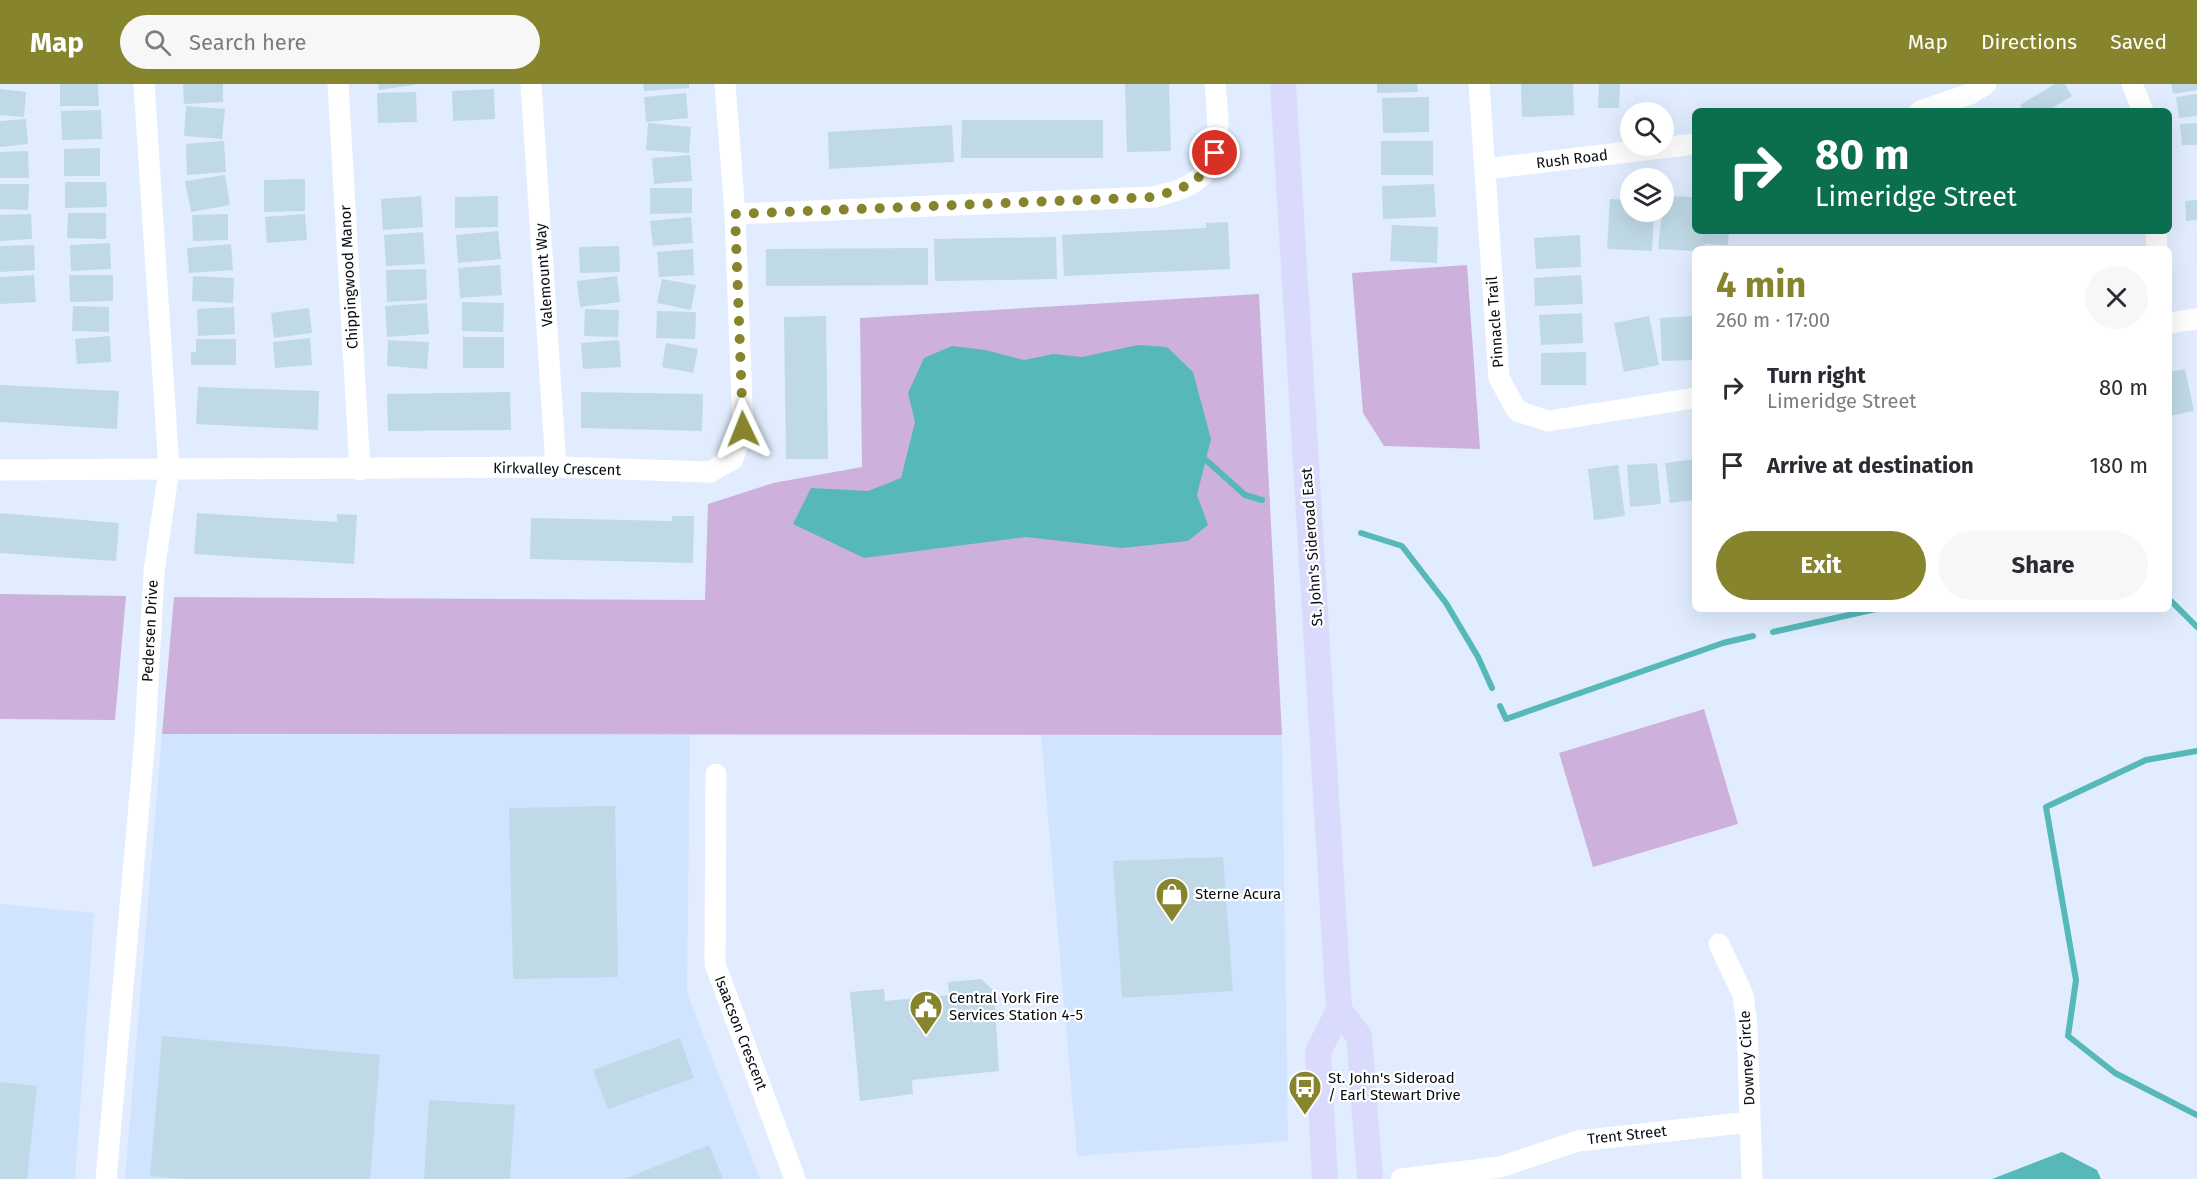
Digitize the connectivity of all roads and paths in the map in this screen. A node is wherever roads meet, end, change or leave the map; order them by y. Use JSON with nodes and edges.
{"nodes":[{"id":1,"x":144,"y":84,"type":"edge"},
{"id":2,"x":338,"y":84,"type":"edge"},
{"id":3,"x":531,"y":84,"type":"edge"},
{"id":4,"x":725,"y":84,"type":"edge"},
{"id":5,"x":1215,"y":84,"type":"edge"},
{"id":6,"x":1283,"y":84,"type":"edge"},
{"id":7,"x":1479,"y":84,"type":"edge"},
{"id":8,"x":1986,"y":84,"type":"edge"},
{"id":9,"x":2132,"y":84,"type":"edge"},
{"id":10,"x":1929,"y":108,"type":"edge"},
{"id":11,"x":2142,"y":108,"type":"edge"},
{"id":12,"x":1692,"y":144,"type":"edge"},
{"id":13,"x":1485,"y":169,"type":"junction"},
{"id":14,"x":735,"y":214,"type":"junction"},
{"id":15,"x":2197,"y":319,"type":"edge"},
{"id":16,"x":2172,"y":323,"type":"edge"},
{"id":17,"x":1692,"y":398,"type":"edge"},
{"id":18,"x":555,"y":467,"type":"junction"},
{"id":19,"x":169,"y":469,"type":"junction"},
{"id":20,"x":0,"y":470,"type":"edge"},
{"id":21,"x":360,"y":470,"type":"junction"},
{"id":22,"x":716,"y":774,"type":"dead end"},
{"id":23,"x":1719,"y":944,"type":"dead end"},
{"id":24,"x":1339,"y":1010,"type":"junction"},
{"id":25,"x":1750,"y":1122,"type":"junction"},
{"id":26,"x":106,"y":1179,"type":"edge"},
{"id":27,"x":795,"y":1179,"type":"edge"},
{"id":28,"x":1325,"y":1179,"type":"edge"},
{"id":29,"x":1370,"y":1179,"type":"edge"},
{"id":30,"x":1401,"y":1179,"type":"edge"},
{"id":31,"x":1752,"y":1179,"type":"edge"}],
"edges":[{"from":1,"to":19,"type":"street","name":"Pedersen Drive"},
{"from":2,"to":21,"type":"street","name":"Chippingwood Manor"},
{"from":3,"to":18,"type":"street","name":"Valemount Way"},
{"from":4,"to":14,"type":"street","name":"Kirkvalley Crescent"},
{"from":5,"to":14,"type":"street"},
{"from":6,"to":24,"type":"main road","name":"St. John's Sideroad East"},
{"from":7,"to":13,"type":"street","name":"Pinnacle Trail"},
{"from":8,"to":10,"type":"street"},
{"from":9,"to":11,"type":"street"},
{"from":12,"to":13,"type":"street","name":"Rush Road"},
{"from":13,"to":17,"type":"street","name":"Pinnacle Trail"},
{"from":14,"to":18,"type":"street","name":"Kirkvalley Crescent"},
{"from":15,"to":16,"type":"street"},
{"from":18,"to":21,"type":"street","name":"Kirkvalley Crescent"},
{"from":19,"to":20,"type":"street","name":"Kirkvalley Crescent"},
{"from":19,"to":21,"type":"street","name":"Kirkvalley Crescent"},
{"from":19,"to":26,"type":"street","name":"Pedersen Drive"},
{"from":22,"to":27,"type":"street","name":"Isaacson Crescent"},
{"from":23,"to":25,"type":"street","name":"Downey Circle"},
{"from":24,"to":28,"type":"main road"},
{"from":24,"to":29,"type":"main road"},
{"from":25,"to":30,"type":"street","name":"Trent Street"},
{"from":25,"to":31,"type":"street","name":"Downey Circle"}]}
